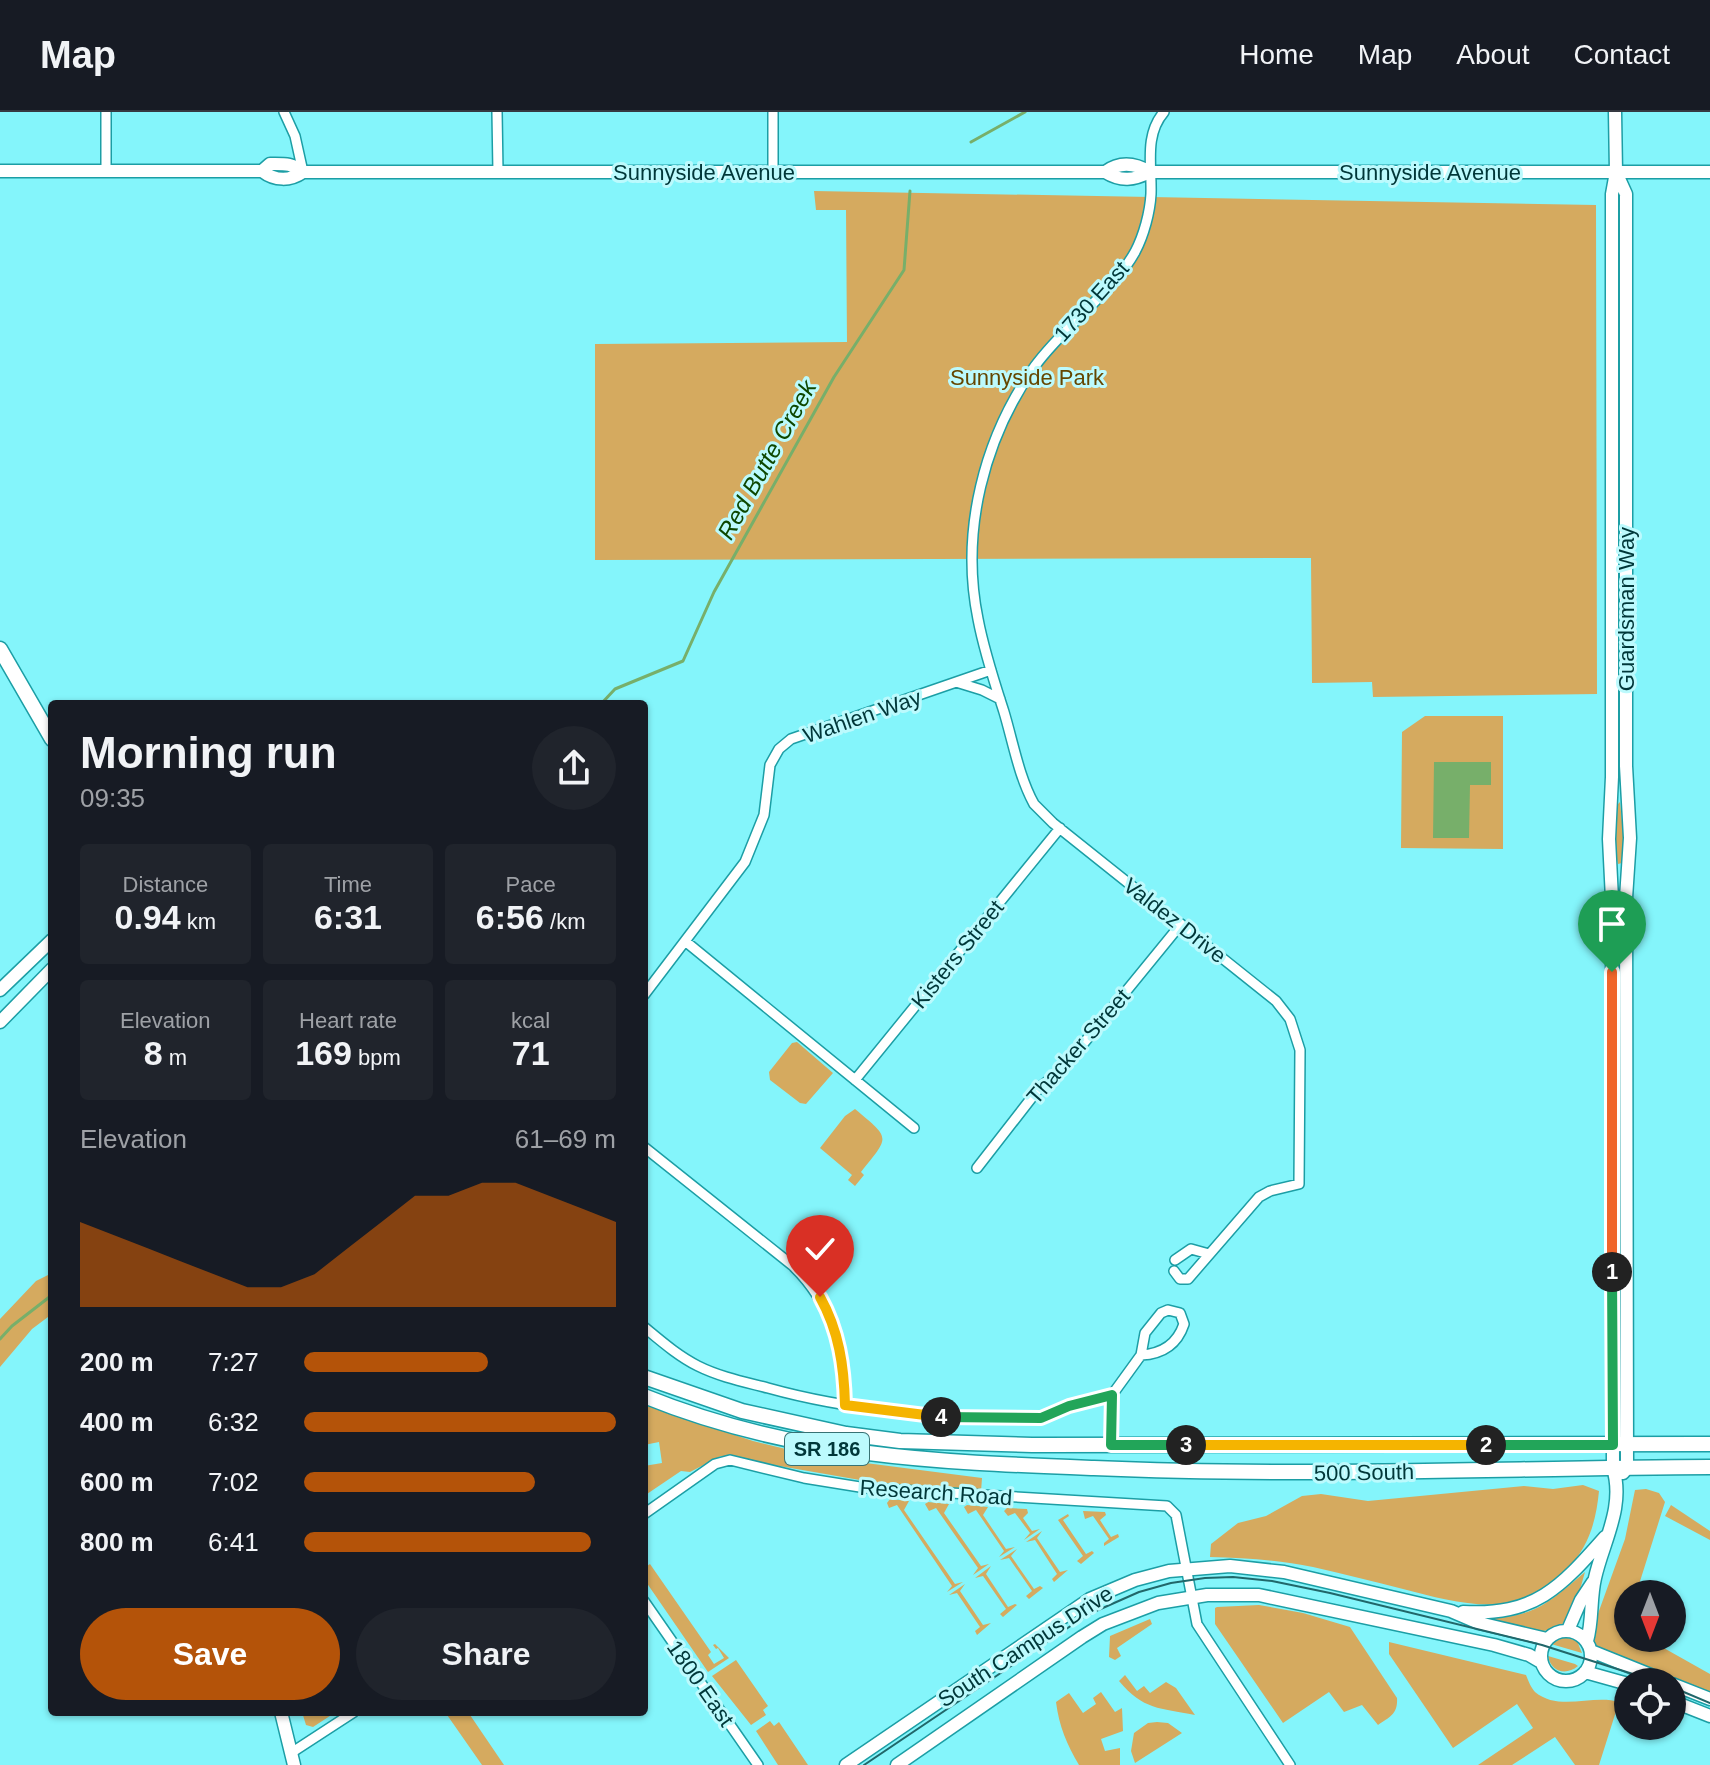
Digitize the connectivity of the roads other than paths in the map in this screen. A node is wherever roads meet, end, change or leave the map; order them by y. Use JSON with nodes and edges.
{"nodes":[{"id":1,"x":106,"y":112,"type":"edge"},
{"id":2,"x":284,"y":112,"type":"edge"},
{"id":3,"x":497,"y":112,"type":"edge"},
{"id":4,"x":773,"y":112,"type":"edge"},
{"id":5,"x":1164,"y":112,"type":"edge"},
{"id":6,"x":1615,"y":112,"type":"edge"},
{"id":7,"x":0,"y":171,"type":"edge"},
{"id":8,"x":106,"y":171,"type":"junction"},
{"id":9,"x":303,"y":172,"type":"junction"},
{"id":10,"x":498,"y":172,"type":"junction"},
{"id":11,"x":773,"y":172,"type":"junction"},
{"id":12,"x":1150,"y":172,"type":"junction"},
{"id":13,"x":1616,"y":172,"type":"junction"},
{"id":14,"x":1710,"y":172,"type":"edge"},
{"id":15,"x":972,"y":559,"type":"joint"},
{"id":16,"x":0,"y":649,"type":"edge"},
{"id":17,"x":991,"y":670,"type":"junction"},
{"id":18,"x":956,"y":682,"type":"junction"},
{"id":19,"x":1000,"y":699,"type":"junction"},
{"id":20,"x":48,"y":732,"type":"edge"},
{"id":21,"x":1060,"y":828,"type":"junction"},
{"id":22,"x":1181,"y":924,"type":"junction"},
{"id":23,"x":685,"y":941,"type":"junction"},
{"id":24,"x":48,"y":944,"type":"edge"},
{"id":25,"x":48,"y":973,"type":"edge"},
{"id":26,"x":0,"y":990,"type":"edge"},
{"id":27,"x":648,"y":990,"type":"edge"},
{"id":28,"x":0,"y":1022,"type":"edge"},
{"id":29,"x":855,"y":1080,"type":"junction"},
{"id":30,"x":914,"y":1128,"type":"dead end"},
{"id":31,"x":648,"y":1150,"type":"edge"},
{"id":32,"x":977,"y":1168,"type":"dead end"},
{"id":33,"x":1209,"y":1254,"type":"junction"},
{"id":34,"x":648,"y":1330,"type":"edge"},
{"id":35,"x":1141,"y":1355,"type":"junction"},
{"id":36,"x":648,"y":1378,"type":"edge"},
{"id":37,"x":1112,"y":1395,"type":"junction"},
{"id":38,"x":648,"y":1397,"type":"edge"},
{"id":39,"x":845,"y":1405,"type":"junction"},
{"id":40,"x":1710,"y":1444,"type":"edge"},
{"id":41,"x":1111,"y":1445,"type":"junction"},
{"id":42,"x":1620,"y":1445,"type":"junction"},
{"id":43,"x":1710,"y":1467,"type":"edge"},
{"id":44,"x":1099,"y":1469,"type":"junction"},
{"id":45,"x":1619,"y":1472,"type":"junction"},
{"id":46,"x":648,"y":1511,"type":"edge"},
{"id":47,"x":1612,"y":1529,"type":"junction"},
{"id":48,"x":1187,"y":1574,"type":"junction"},
{"id":49,"x":1593,"y":1582,"type":"junction"},
{"id":50,"x":1191,"y":1597,"type":"junction"},
{"id":51,"x":648,"y":1607,"type":"edge"},
{"id":52,"x":1451,"y":1611,"type":"junction"},
{"id":53,"x":1568,"y":1630,"type":"junction"},
{"id":54,"x":1547,"y":1639,"type":"junction"},
{"id":55,"x":1589,"y":1646,"type":"junction"},
{"id":56,"x":1541,"y":1662,"type":"junction"},
{"id":57,"x":1637,"y":1668,"type":"edge"},
{"id":58,"x":1585,"y":1672,"type":"junction"},
{"id":59,"x":1614,"y":1680,"type":"edge"},
{"id":60,"x":1686,"y":1689,"type":"edge"},
{"id":61,"x":1710,"y":1699,"type":"edge"},
{"id":62,"x":1686,"y":1707,"type":"edge"},
{"id":63,"x":282,"y":1716,"type":"edge"},
{"id":64,"x":349,"y":1716,"type":"edge"},
{"id":65,"x":1710,"y":1716,"type":"edge"},
{"id":66,"x":292,"y":1759,"type":"edge"},
{"id":67,"x":758,"y":1765,"type":"edge"},
{"id":68,"x":846,"y":1765,"type":"edge"},
{"id":69,"x":897,"y":1765,"type":"edge"},
{"id":70,"x":1290,"y":1765,"type":"edge"}],
"edges":[{"from":1,"to":8,"type":"street"},
{"from":2,"to":9,"type":"street"},
{"from":3,"to":10,"type":"street"},
{"from":4,"to":11,"type":"street"},
{"from":5,"to":12,"type":"street","name":"1730 East"},
{"from":6,"to":13,"type":"street"},
{"from":7,"to":8,"type":"street","name":"Sunnyside Avenue"},
{"from":8,"to":9,"type":"street","name":"Sunnyside Avenue"},
{"from":9,"to":10,"type":"street","name":"Sunnyside Avenue"},
{"from":10,"to":11,"type":"street","name":"Sunnyside Avenue"},
{"from":11,"to":12,"type":"street","name":"Sunnyside Avenue"},
{"from":12,"to":13,"type":"street","name":"Sunnyside Avenue"},
{"from":12,"to":15,"type":"street","name":"1730 East"},
{"from":13,"to":14,"type":"street","name":"Sunnyside Avenue"},
{"from":13,"to":42,"type":"street","name":"Guardsman Way"},
{"from":13,"to":42,"type":"street","name":"Guardsman Way"},
{"from":15,"to":17,"type":"street","name":"Valdez Drive"},
{"from":16,"to":20,"type":"main road"},
{"from":17,"to":18,"type":"street","name":"Wahlen Way"},
{"from":17,"to":19,"type":"street","name":"Valdez Drive"},
{"from":18,"to":19,"type":"street"},
{"from":18,"to":23,"type":"street","name":"Wahlen Way"},
{"from":19,"to":21,"type":"street","name":"Valdez Drive"},
{"from":21,"to":22,"type":"street","name":"Valdez Drive"},
{"from":21,"to":29,"type":"street","name":"Kisters Street"},
{"from":22,"to":32,"type":"street","name":"Thacker Street"},
{"from":22,"to":33,"type":"street","name":"Valdez Drive"},
{"from":23,"to":27,"type":"street","name":"Wahlen Way"},
{"from":23,"to":29,"type":"street"},
{"from":24,"to":26,"type":"street"},
{"from":25,"to":28,"type":"street"},
{"from":29,"to":30,"type":"street"},
{"from":31,"to":39,"type":"street"},
{"from":33,"to":33,"type":"street","name":"Valdez Drive"},
{"from":34,"to":39,"type":"street"},
{"from":35,"to":35,"type":"street"},
{"from":35,"to":37,"type":"street"},
{"from":36,"to":41,"type":"main road","name":"500 South","number":"SR 186"},
{"from":37,"to":39,"type":"street"},
{"from":37,"to":41,"type":"street"},
{"from":38,"to":44,"type":"main road","name":"500 South","number":"SR 186"},
{"from":40,"to":42,"type":"main road","name":"500 South","number":"SR 186"},
{"from":41,"to":42,"type":"main road","name":"500 South","number":"SR 186"},
{"from":41,"to":44,"type":"main road"},
{"from":42,"to":45,"type":"street","name":"Guardsman Way"},
{"from":43,"to":45,"type":"main road","name":"500 South","number":"SR 186"},
{"from":44,"to":45,"type":"main road","name":"500 South","number":"SR 186"},
{"from":45,"to":47,"type":"street","name":"Guardsman Way"},
{"from":46,"to":48,"type":"street","name":"Research Road"},
{"from":47,"to":49,"type":"street","name":"Guardsman Way"},
{"from":47,"to":52,"type":"street"},
{"from":48,"to":50,"type":"street"},
{"from":48,"to":52,"type":"street","name":"South Campus Drive"},
{"from":48,"to":68,"type":"street","name":"South Campus Drive"},
{"from":49,"to":53,"type":"street"},
{"from":49,"to":55,"type":"street"},
{"from":50,"to":56,"type":"street","name":"South Campus Drive"},
{"from":50,"to":69,"type":"street","name":"South Campus Drive"},
{"from":50,"to":70,"type":"street"},
{"from":51,"to":67,"type":"street","name":"1800 East"},
{"from":52,"to":54,"type":"street","name":"South Campus Drive"},
{"from":53,"to":54,"type":"street"},
{"from":53,"to":55,"type":"street"},
{"from":54,"to":56,"type":"street"},
{"from":55,"to":57,"type":"street"},
{"from":55,"to":58,"type":"street"},
{"from":56,"to":58,"type":"street"},
{"from":58,"to":59,"type":"street"},
{"from":60,"to":61,"type":"street"},
{"from":62,"to":65,"type":"street"},
{"from":63,"to":66,"type":"street"},
{"from":64,"to":66,"type":"street"}]}
